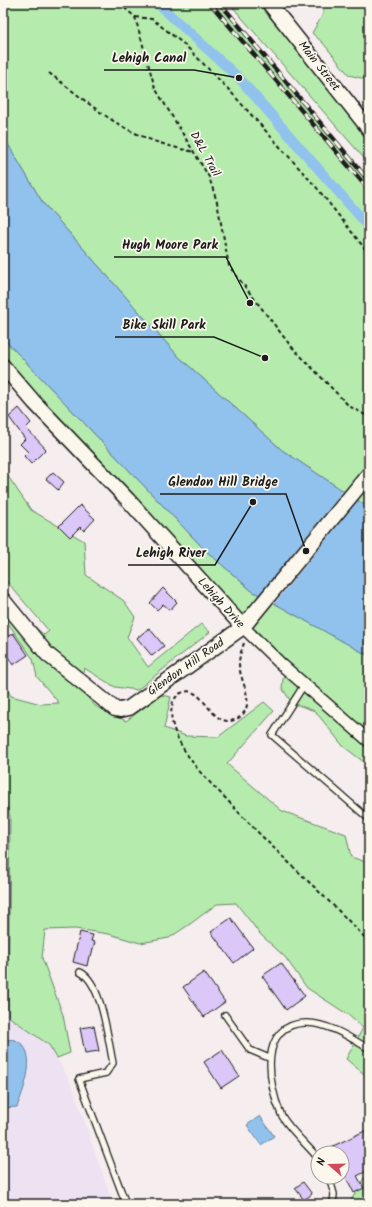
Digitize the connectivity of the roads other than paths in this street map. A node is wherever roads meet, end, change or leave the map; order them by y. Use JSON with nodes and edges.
{"nodes":[{"id":1,"x":270,"y":3,"type":"edge"},
{"id":2,"x":369,"y":129,"type":"edge"},
{"id":3,"x":3,"y":366,"type":"edge"},
{"id":4,"x":368,"y":475,"type":"edge"},
{"id":5,"x":3,"y":600,"type":"edge"},
{"id":6,"x":243,"y":627,"type":"junction"},
{"id":7,"x":304,"y":685,"type":"junction"},
{"id":8,"x":369,"y":741,"type":"edge"},
{"id":9,"x":369,"y":819,"type":"edge"},
{"id":10,"x":80,"y":972,"type":"dead end"},
{"id":11,"x":225,"y":1016,"type":"dead end"},
{"id":12,"x":369,"y":1049,"type":"edge"},
{"id":13,"x":269,"y":1058,"type":"junction"},
{"id":14,"x":310,"y":1149,"type":"edge"},
{"id":15,"x":331,"y":1185,"type":"edge"},
{"id":16,"x":126,"y":1204,"type":"edge"},
{"id":17,"x":333,"y":1204,"type":"edge"}],
"edges":[{"from":1,"to":2,"type":"street","name":"Main Street"},
{"from":3,"to":6,"type":"street","name":"Lehigh Drive"},
{"from":4,"to":6,"type":"street","name":"Glendon Hill Road"},
{"from":5,"to":6,"type":"street","name":"Glendon Hill Road"},
{"from":6,"to":7,"type":"street","name":"Lehigh Drive"},
{"from":7,"to":8,"type":"street","name":"Lehigh Drive"},
{"from":7,"to":9,"type":"lane"},
{"from":10,"to":16,"type":"lane"},
{"from":11,"to":13,"type":"lane"},
{"from":12,"to":13,"type":"lane"},
{"from":13,"to":14,"type":"lane"},
{"from":15,"to":17,"type":"lane"}]}
